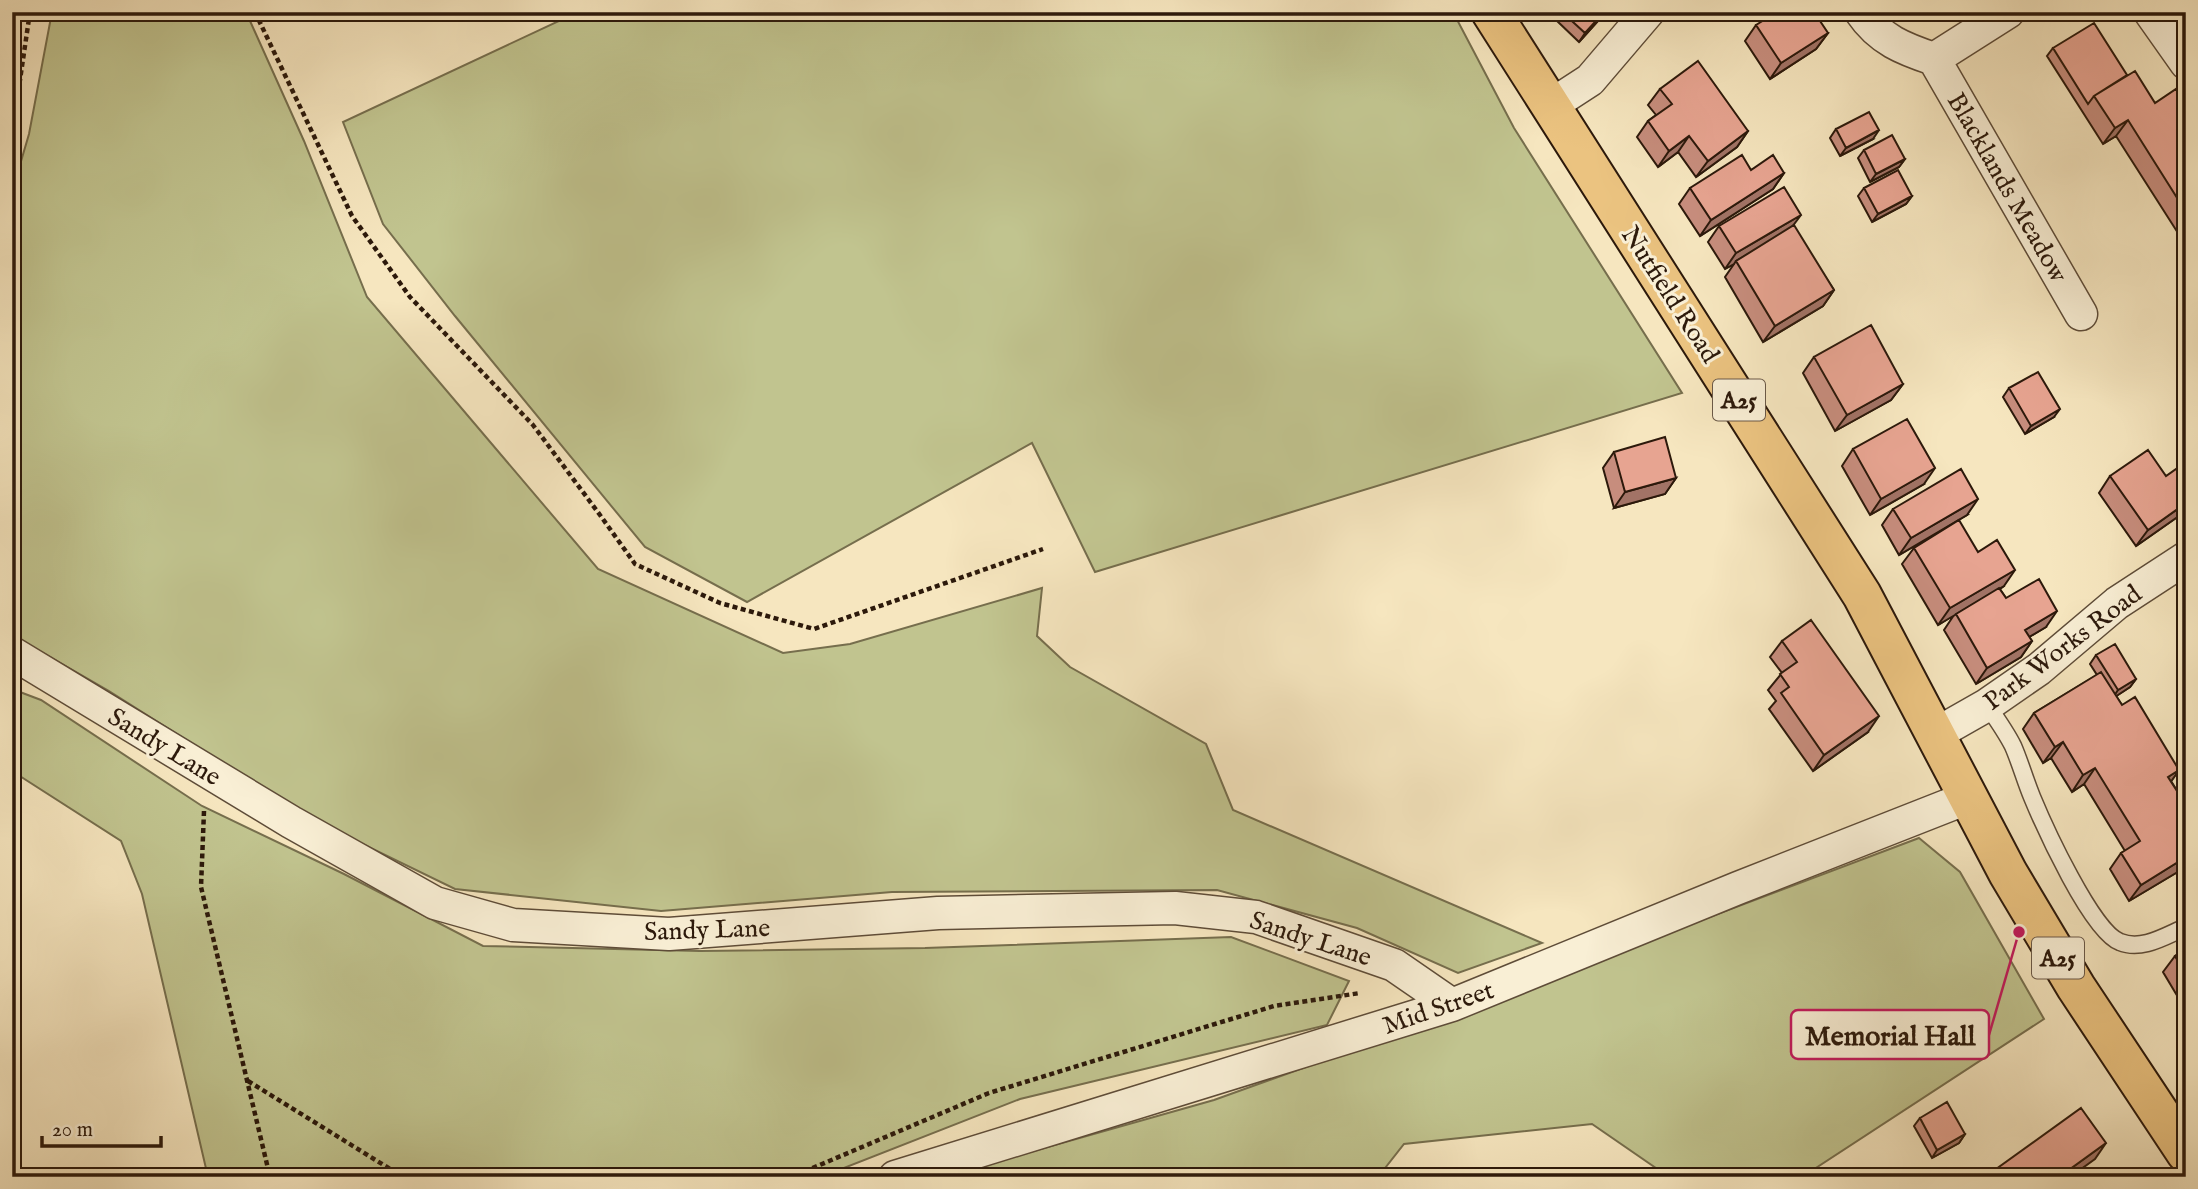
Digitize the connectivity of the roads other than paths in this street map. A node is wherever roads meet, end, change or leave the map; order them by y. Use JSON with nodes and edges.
{"nodes":[{"id":1,"x":1491,"y":12,"type":"edge"},
{"id":2,"x":1648,"y":12,"type":"edge"},
{"id":3,"x":1861,"y":12,"type":"edge"},
{"id":4,"x":2008,"y":12,"type":"edge"},
{"id":5,"x":2150,"y":12,"type":"edge"},
{"id":6,"x":1934,"y":59,"type":"junction"},
{"id":7,"x":2186,"y":63,"type":"edge"},
{"id":8,"x":1550,"y":106,"type":"junction"},
{"id":9,"x":2081,"y":314,"type":"dead end"},
{"id":10,"x":2186,"y":558,"type":"edge"},
{"id":11,"x":12,"y":653,"type":"edge"},
{"id":12,"x":1987,"y":705,"type":"junction"},
{"id":13,"x":1936,"y":734,"type":"junction"},
{"id":14,"x":1967,"y":798,"type":"junction"},
{"id":15,"x":2186,"y":927,"type":"edge"},
{"id":16,"x":1452,"y":1005,"type":"junction"},
{"id":17,"x":2186,"y":1153,"type":"edge"},
{"id":18,"x":895,"y":1177,"type":"edge"}],
"edges":[{"from":1,"to":8,"type":"main road","name":"Nutfield Road","number":"A25"},
{"from":2,"to":8,"type":"street"},
{"from":3,"to":6,"type":"street"},
{"from":4,"to":6,"type":"street"},
{"from":5,"to":7,"type":"street"},
{"from":6,"to":9,"type":"street","name":"Blacklands Meadow"},
{"from":8,"to":13,"type":"main road","name":"Nutfield Road","number":"A25"},
{"from":10,"to":12,"type":"street","name":"Park Works Road"},
{"from":11,"to":16,"type":"street","name":"Sandy Lane"},
{"from":12,"to":13,"type":"street","name":"Park Works Road"},
{"from":12,"to":15,"type":"lane"},
{"from":13,"to":14,"type":"main road","name":"Nutfield Road","number":"A25"},
{"from":14,"to":16,"type":"street","name":"Mid Street"},
{"from":14,"to":17,"type":"main road","number":"A25"},
{"from":16,"to":18,"type":"street","name":"Mid Street"}]}
